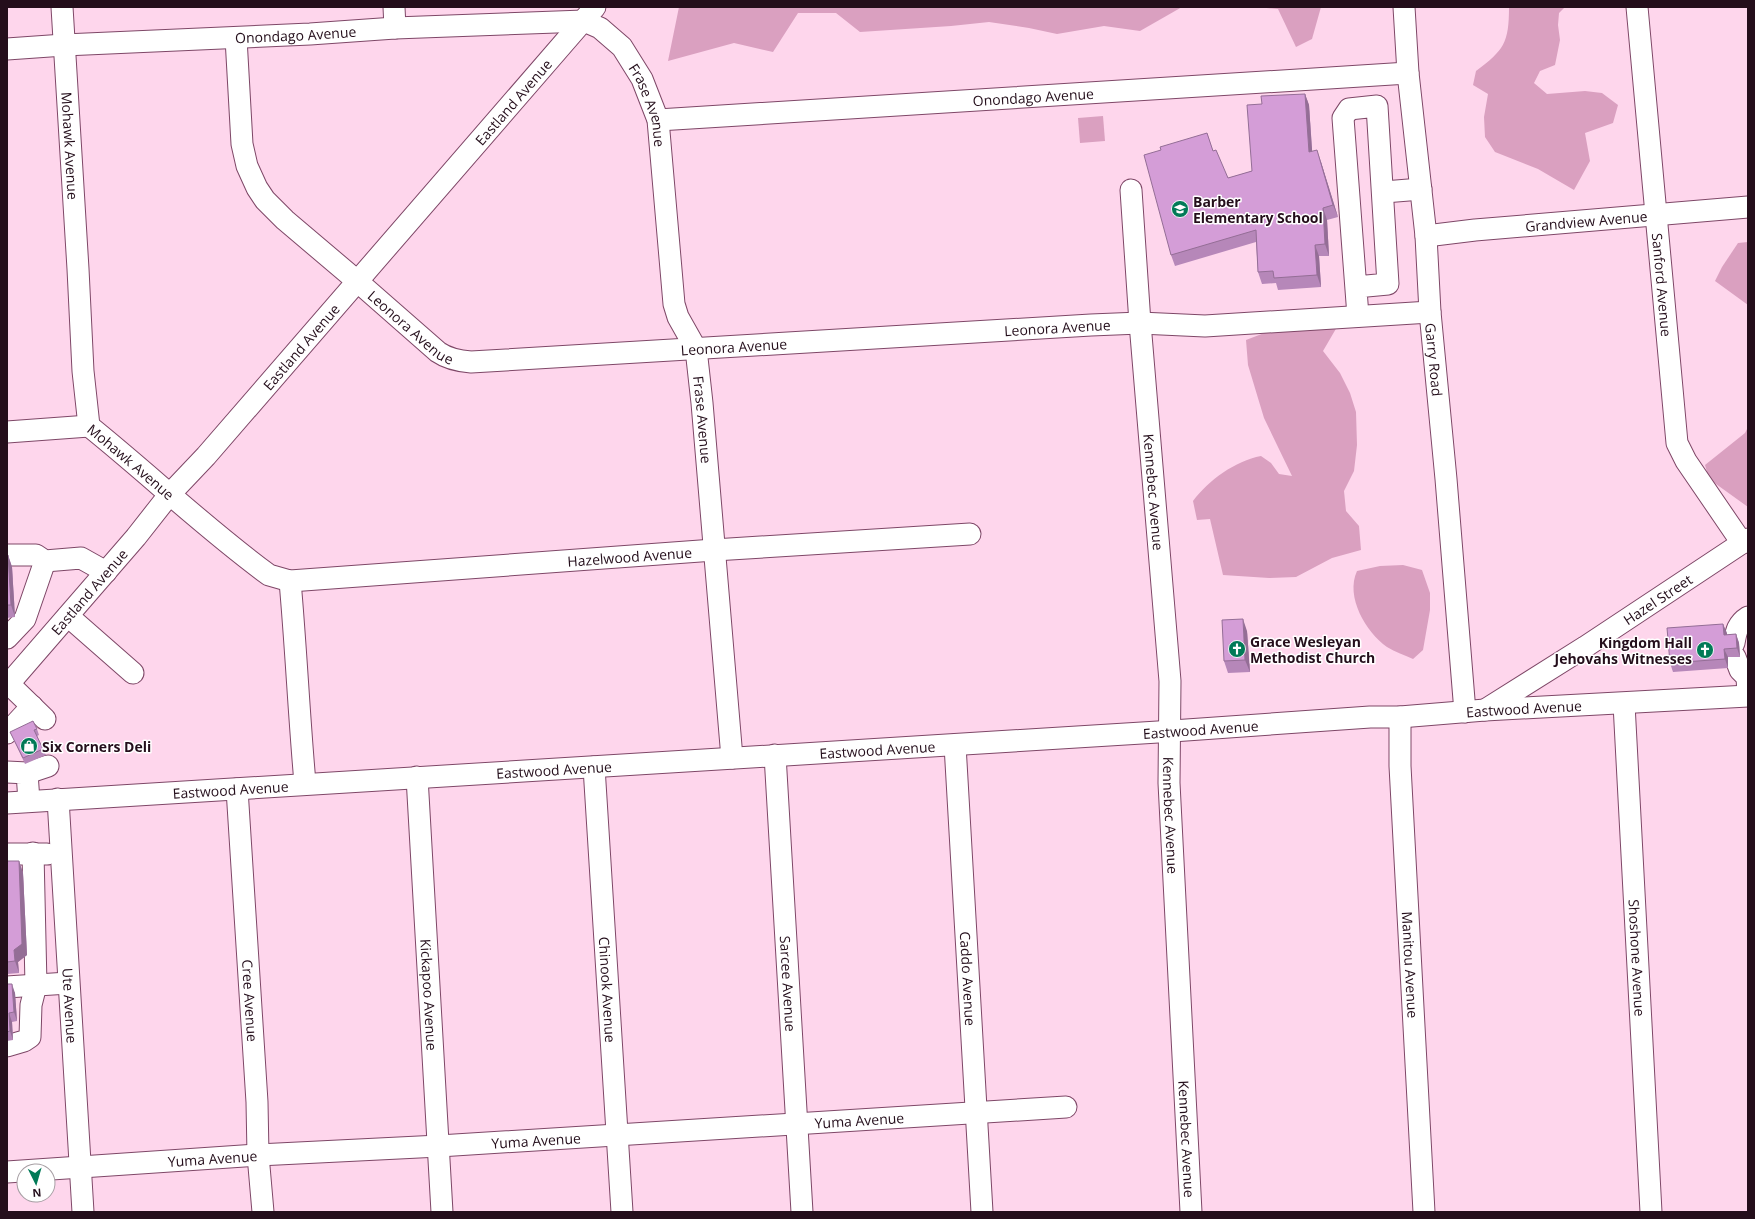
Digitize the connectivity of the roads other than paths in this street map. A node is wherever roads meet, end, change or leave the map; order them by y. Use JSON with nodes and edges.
{"nodes":[{"id":1,"x":62,"y":7,"type":"edge"},
{"id":2,"x":394,"y":7,"type":"edge"},
{"id":3,"x":1404,"y":7,"type":"edge"},
{"id":4,"x":1637,"y":7,"type":"edge"},
{"id":5,"x":589,"y":14,"type":"edge"},
{"id":6,"x":395,"y":28,"type":"junction"},
{"id":7,"x":236,"y":38,"type":"junction"},
{"id":8,"x":64,"y":45,"type":"junction"},
{"id":9,"x":7,"y":49,"type":"edge"},
{"id":10,"x":1408,"y":73,"type":"junction"},
{"id":11,"x":658,"y":120,"type":"junction"},
{"id":12,"x":1421,"y":189,"type":"junction"},
{"id":13,"x":1131,"y":190,"type":"dead end"},
{"id":14,"x":1384,"y":192,"type":"junction"},
{"id":15,"x":1748,"y":207,"type":"edge"},
{"id":16,"x":1655,"y":215,"type":"junction"},
{"id":17,"x":1426,"y":236,"type":"junction"},
{"id":18,"x":357,"y":281,"type":"junction"},
{"id":19,"x":1356,"y":287,"type":"junction"},
{"id":20,"x":1430,"y":312,"type":"junction"},
{"id":21,"x":1358,"y":316,"type":"junction"},
{"id":22,"x":1140,"y":323,"type":"junction"},
{"id":23,"x":696,"y":349,"type":"junction"},
{"id":24,"x":89,"y":426,"type":"junction"},
{"id":25,"x":7,"y":432,"type":"edge"},
{"id":26,"x":169,"y":495,"type":"junction"},
{"id":27,"x":970,"y":534,"type":"dead end"},
{"id":28,"x":1745,"y":541,"type":"edge"},
{"id":29,"x":714,"y":550,"type":"junction"},
{"id":30,"x":7,"y":555,"type":"edge"},
{"id":31,"x":46,"y":561,"type":"junction"},
{"id":32,"x":106,"y":572,"type":"junction"},
{"id":33,"x":290,"y":581,"type":"junction"},
{"id":34,"x":68,"y":616,"type":"junction"},
{"id":35,"x":1748,"y":618,"type":"edge"},
{"id":36,"x":7,"y":638,"type":"edge"},
{"id":37,"x":132,"y":673,"type":"dead end"},
{"id":38,"x":9,"y":680,"type":"edge"},
{"id":39,"x":1748,"y":686,"type":"edge"},
{"id":40,"x":1624,"y":704,"type":"junction"},
{"id":41,"x":1475,"y":711,"type":"junction"},
{"id":42,"x":1400,"y":717,"type":"junction"},
{"id":43,"x":1169,"y":731,"type":"junction"},
{"id":44,"x":7,"y":733,"type":"edge"},
{"id":45,"x":955,"y":745,"type":"junction"},
{"id":46,"x":775,"y":755,"type":"junction"},
{"id":47,"x":732,"y":758,"type":"junction"},
{"id":48,"x":48,"y":766,"type":"dead end"},
{"id":49,"x":594,"y":767,"type":"junction"},
{"id":50,"x":7,"y":772,"type":"edge"},
{"id":51,"x":27,"y":773,"type":"junction"},
{"id":52,"x":417,"y":777,"type":"junction"},
{"id":53,"x":305,"y":783,"type":"junction"},
{"id":54,"x":237,"y":789,"type":"junction"},
{"id":55,"x":58,"y":799,"type":"junction"},
{"id":56,"x":29,"y":801,"type":"junction"},
{"id":57,"x":7,"y":803,"type":"edge"},
{"id":58,"x":33,"y":853,"type":"junction"},
{"id":59,"x":7,"y":854,"type":"edge"},
{"id":60,"x":61,"y":854,"type":"junction"},
{"id":61,"x":68,"y":983,"type":"junction"},
{"id":62,"x":36,"y":985,"type":"junction"},
{"id":63,"x":7,"y":987,"type":"edge"},
{"id":64,"x":7,"y":1046,"type":"edge"},
{"id":65,"x":1066,"y":1107,"type":"dead end"},
{"id":66,"x":976,"y":1113,"type":"junction"},
{"id":67,"x":796,"y":1124,"type":"junction"},
{"id":68,"x":618,"y":1134,"type":"junction"},
{"id":69,"x":439,"y":1146,"type":"junction"},
{"id":70,"x":258,"y":1155,"type":"junction"},
{"id":71,"x":81,"y":1168,"type":"junction"},
{"id":72,"x":7,"y":1172,"type":"edge"},
{"id":73,"x":83,"y":1212,"type":"edge"},
{"id":74,"x":263,"y":1212,"type":"edge"},
{"id":75,"x":442,"y":1212,"type":"edge"},
{"id":76,"x":622,"y":1212,"type":"edge"},
{"id":77,"x":802,"y":1212,"type":"edge"},
{"id":78,"x":982,"y":1212,"type":"edge"},
{"id":79,"x":1192,"y":1212,"type":"edge"},
{"id":80,"x":1424,"y":1212,"type":"edge"},
{"id":81,"x":1651,"y":1212,"type":"edge"}],
"edges":[{"from":1,"to":8,"type":"street","name":"Mohawk Avenue"},
{"from":2,"to":6,"type":"street"},
{"from":3,"to":10,"type":"street","name":"Garry Road"},
{"from":4,"to":16,"type":"street","name":"Sanford Avenue"},
{"from":5,"to":6,"type":"street","name":"Onondago Avenue"},
{"from":5,"to":11,"type":"street","name":"Frase Avenue"},
{"from":5,"to":18,"type":"street","name":"Eastland Avenue"},
{"from":6,"to":7,"type":"street","name":"Onondago Avenue"},
{"from":7,"to":8,"type":"street","name":"Onondago Avenue"},
{"from":7,"to":18,"type":"street","name":"Leonora Avenue"},
{"from":8,"to":9,"type":"street","name":"Onondago Avenue"},
{"from":8,"to":24,"type":"street","name":"Mohawk Avenue"},
{"from":10,"to":11,"type":"street","name":"Onondago Avenue"},
{"from":10,"to":12,"type":"street","name":"Garry Road"},
{"from":11,"to":23,"type":"street","name":"Frase Avenue"},
{"from":12,"to":14,"type":"street"},
{"from":12,"to":17,"type":"street","name":"Garry Road"},
{"from":13,"to":22,"type":"street","name":"Kennebec Avenue"},
{"from":14,"to":19,"type":"street"},
{"from":14,"to":19,"type":"street"},
{"from":15,"to":16,"type":"street","name":"Grandview Avenue"},
{"from":16,"to":17,"type":"street","name":"Grandview Avenue"},
{"from":16,"to":28,"type":"street","name":"Sanford Avenue"},
{"from":17,"to":20,"type":"street","name":"Garry Road"},
{"from":18,"to":23,"type":"street","name":"Leonora Avenue"},
{"from":18,"to":26,"type":"street","name":"Eastland Avenue"},
{"from":19,"to":21,"type":"street"},
{"from":20,"to":21,"type":"street","name":"Leonora Avenue"},
{"from":20,"to":41,"type":"street","name":"Garry Road"},
{"from":21,"to":22,"type":"street","name":"Leonora Avenue"},
{"from":22,"to":23,"type":"street","name":"Leonora Avenue"},
{"from":22,"to":43,"type":"street","name":"Kennebec Avenue"},
{"from":23,"to":29,"type":"street","name":"Frase Avenue"},
{"from":24,"to":25,"type":"street"},
{"from":24,"to":26,"type":"street","name":"Mohawk Avenue"},
{"from":26,"to":32,"type":"street","name":"Eastland Avenue"},
{"from":26,"to":33,"type":"street","name":"Mohawk Avenue"},
{"from":27,"to":29,"type":"street","name":"Hazelwood Avenue"},
{"from":28,"to":41,"type":"street","name":"Hazel Street"},
{"from":29,"to":33,"type":"street","name":"Hazelwood Avenue"},
{"from":29,"to":47,"type":"street","name":"Frase Avenue"},
{"from":30,"to":31,"type":"street"},
{"from":31,"to":32,"type":"street"},
{"from":31,"to":36,"type":"street"},
{"from":32,"to":34,"type":"street","name":"Eastland Avenue"},
{"from":33,"to":53,"type":"street"},
{"from":34,"to":37,"type":"street"},
{"from":34,"to":38,"type":"street","name":"Eastland Avenue"},
{"from":35,"to":39,"type":"street"},
{"from":38,"to":44,"type":"street"},
{"from":39,"to":40,"type":"street","name":"Eastwood Avenue"},
{"from":40,"to":41,"type":"street","name":"Eastwood Avenue"},
{"from":40,"to":81,"type":"street","name":"Shoshone Avenue"},
{"from":41,"to":42,"type":"street","name":"Eastwood Avenue"},
{"from":42,"to":43,"type":"street","name":"Eastwood Avenue"},
{"from":42,"to":80,"type":"street","name":"Manitou Avenue"},
{"from":43,"to":45,"type":"street","name":"Eastwood Avenue"},
{"from":43,"to":79,"type":"street","name":"Kennebec Avenue"},
{"from":45,"to":46,"type":"street","name":"Eastwood Avenue"},
{"from":45,"to":66,"type":"street","name":"Caddo Avenue"},
{"from":46,"to":47,"type":"street","name":"Eastwood Avenue"},
{"from":46,"to":67,"type":"street","name":"Sarcee Avenue"},
{"from":47,"to":49,"type":"street","name":"Eastwood Avenue"},
{"from":48,"to":51,"type":"street"},
{"from":49,"to":52,"type":"street","name":"Eastwood Avenue"},
{"from":49,"to":68,"type":"street","name":"Chinook Avenue"},
{"from":50,"to":51,"type":"street"},
{"from":51,"to":56,"type":"street"},
{"from":52,"to":53,"type":"street","name":"Eastwood Avenue"},
{"from":52,"to":69,"type":"street","name":"Kickapoo Avenue"},
{"from":53,"to":54,"type":"street","name":"Eastwood Avenue"},
{"from":54,"to":55,"type":"street","name":"Eastwood Avenue"},
{"from":54,"to":70,"type":"street","name":"Cree Avenue"},
{"from":55,"to":56,"type":"street","name":"Eastwood Avenue"},
{"from":55,"to":60,"type":"street","name":"Ute Avenue"},
{"from":56,"to":57,"type":"street","name":"Eastwood Avenue"},
{"from":58,"to":59,"type":"street"},
{"from":58,"to":60,"type":"street"},
{"from":58,"to":62,"type":"street"},
{"from":60,"to":61,"type":"street","name":"Ute Avenue"},
{"from":61,"to":62,"type":"street"},
{"from":61,"to":71,"type":"street","name":"Ute Avenue"},
{"from":62,"to":63,"type":"street"},
{"from":62,"to":64,"type":"street"},
{"from":65,"to":66,"type":"street","name":"Yuma Avenue"},
{"from":66,"to":67,"type":"street","name":"Yuma Avenue"},
{"from":66,"to":78,"type":"street","name":"Caddo Avenue"},
{"from":67,"to":68,"type":"street","name":"Yuma Avenue"},
{"from":67,"to":77,"type":"street","name":"Sarcee Avenue"},
{"from":68,"to":69,"type":"street","name":"Yuma Avenue"},
{"from":68,"to":76,"type":"street","name":"Chinook Avenue"},
{"from":69,"to":70,"type":"street","name":"Yuma Avenue"},
{"from":69,"to":75,"type":"street","name":"Kickapoo Avenue"},
{"from":70,"to":71,"type":"street","name":"Yuma Avenue"},
{"from":70,"to":74,"type":"street","name":"Cree Avenue"},
{"from":71,"to":72,"type":"street","name":"Yuma Avenue"},
{"from":71,"to":73,"type":"street","name":"Ute Avenue"}]}
